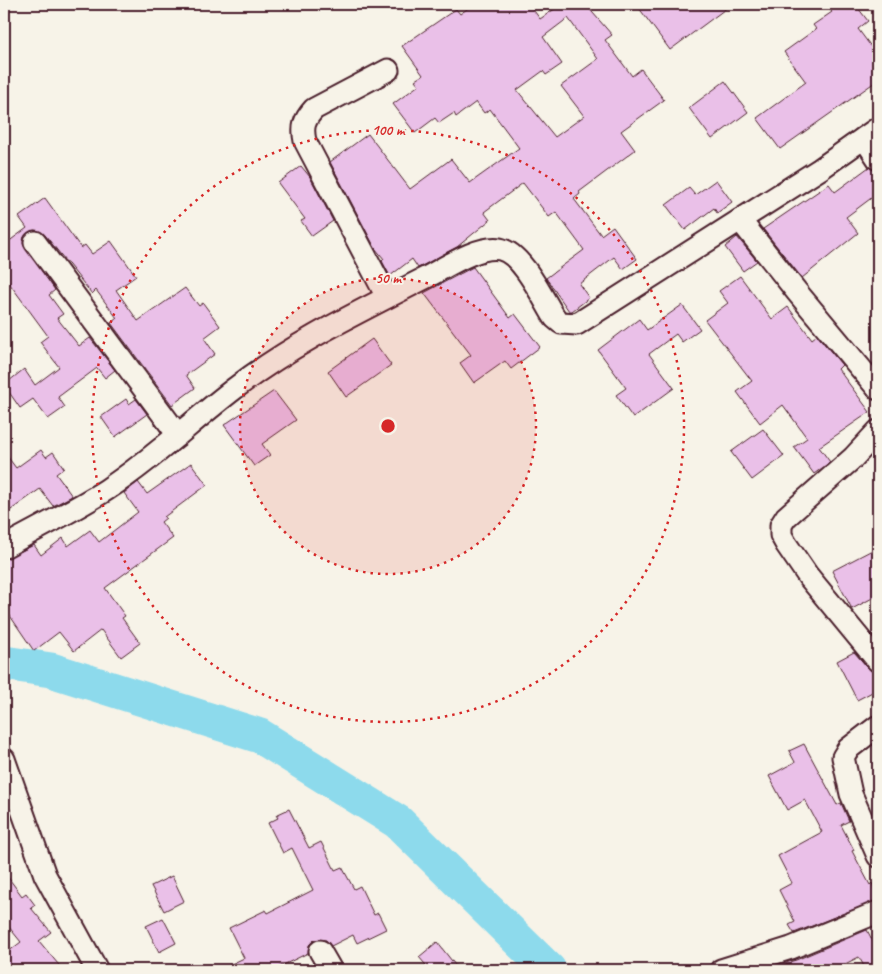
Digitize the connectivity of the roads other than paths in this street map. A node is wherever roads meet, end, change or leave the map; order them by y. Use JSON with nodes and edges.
{"nodes":[{"id":1,"x":388,"y":70,"type":"dead end"},
{"id":2,"x":871,"y":133,"type":"edge"},
{"id":3,"x":878,"y":159,"type":"edge"},
{"id":4,"x":740,"y":220,"type":"junction"},
{"id":5,"x":35,"y":242,"type":"dead end"},
{"id":6,"x":387,"y":297,"type":"junction"},
{"id":7,"x":878,"y":389,"type":"edge"},
{"id":8,"x":878,"y":431,"type":"edge"},
{"id":9,"x":178,"y":435,"type":"junction"},
{"id":10,"x":4,"y":547,"type":"edge"},
{"id":11,"x":878,"y":661,"type":"edge"},
{"id":12,"x":878,"y":726,"type":"edge"},
{"id":13,"x":4,"y":759,"type":"edge"},
{"id":14,"x":878,"y":856,"type":"edge"},
{"id":15,"x":878,"y":912,"type":"edge"},
{"id":16,"x":320,"y":951,"type":"dead end"},
{"id":17,"x":97,"y":970,"type":"edge"},
{"id":18,"x":331,"y":970,"type":"edge"},
{"id":19,"x":721,"y":970,"type":"edge"}],
"edges":[{"from":1,"to":6,"type":"street"},
{"from":2,"to":3,"type":"street"},
{"from":2,"to":4,"type":"street"},
{"from":4,"to":6,"type":"street"},
{"from":4,"to":7,"type":"street"},
{"from":5,"to":9,"type":"street"},
{"from":6,"to":9,"type":"street"},
{"from":8,"to":11,"type":"street"},
{"from":9,"to":10,"type":"street"},
{"from":12,"to":14,"type":"street"},
{"from":13,"to":17,"type":"street"},
{"from":15,"to":19,"type":"street"},
{"from":16,"to":18,"type":"street"}]}
